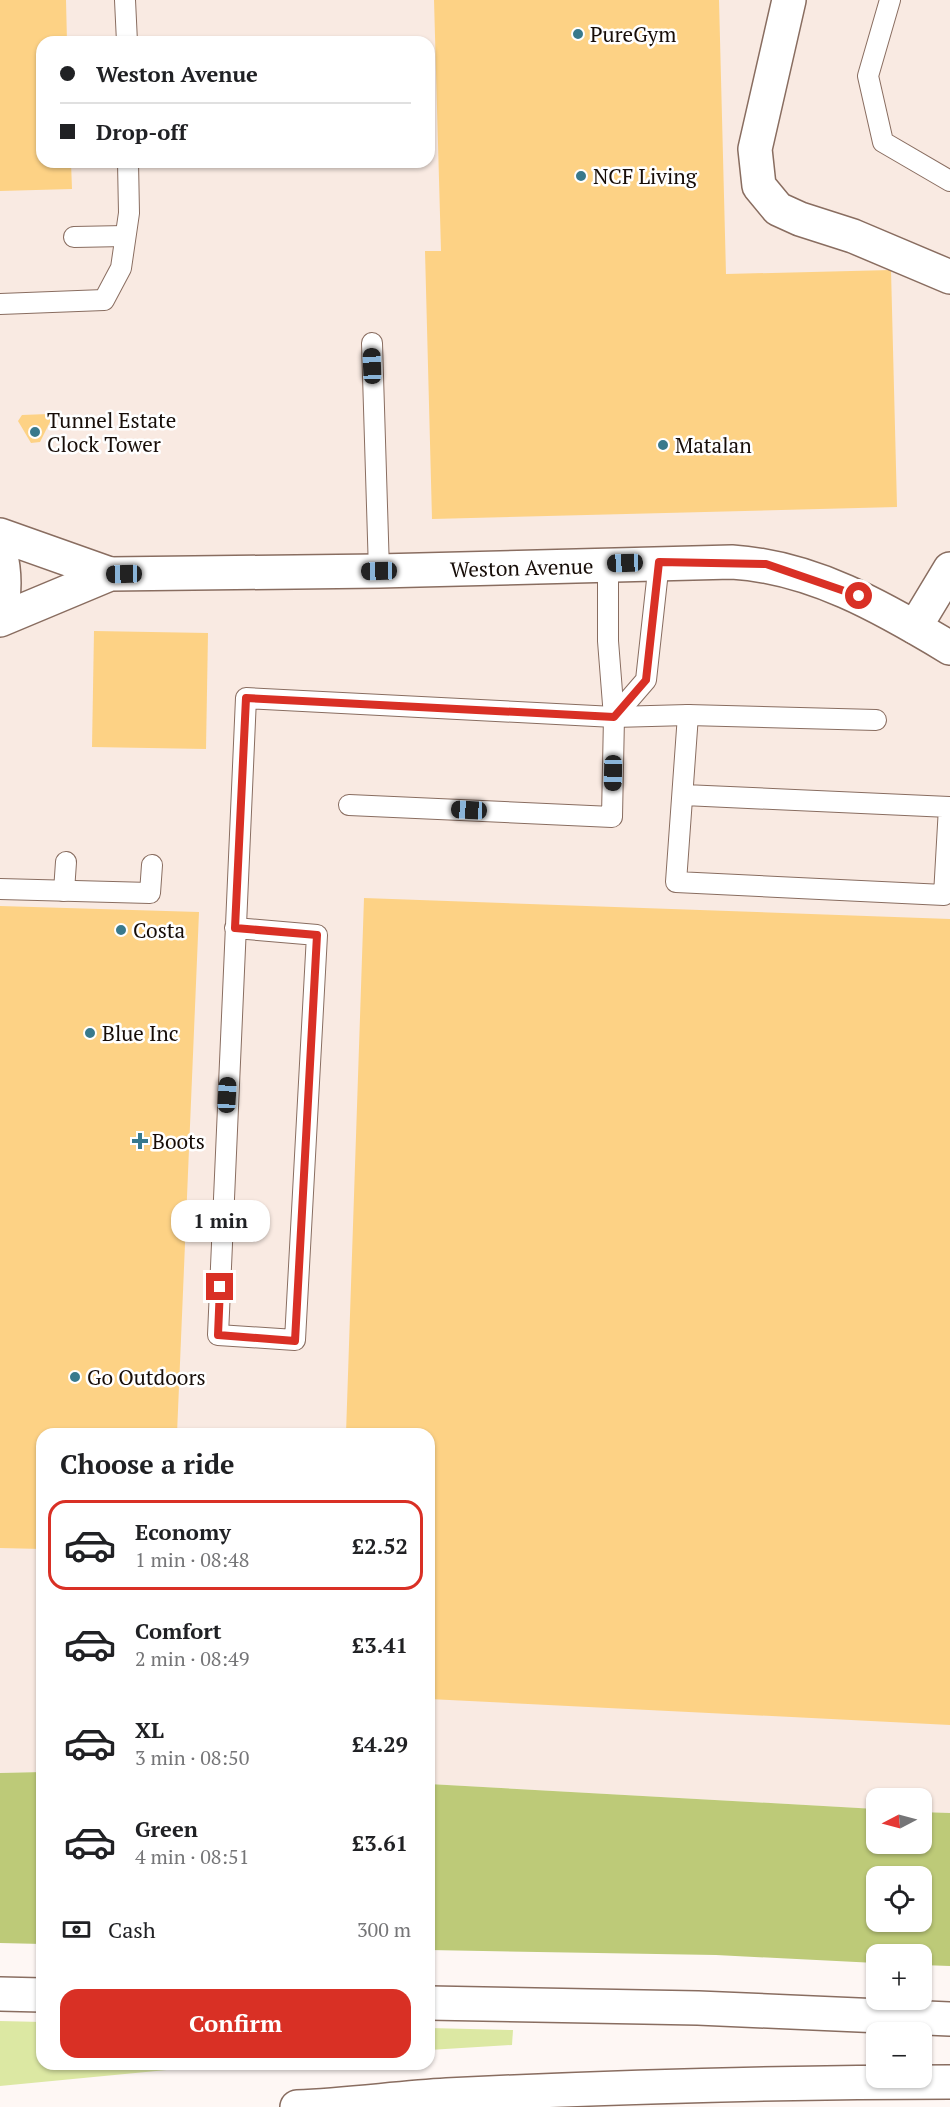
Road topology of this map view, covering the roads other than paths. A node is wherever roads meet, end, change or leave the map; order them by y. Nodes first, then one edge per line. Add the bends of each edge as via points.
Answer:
1 (125, 0) edge
2 (789, 0) edge
3 (890, 0) edge
4 (127, 36) edge
5 (128, 168) edge
6 (950, 181) edge
7 (125, 236) junction
8 (74, 237) dead end
9 (950, 277) edge
10 (0, 304) edge
11 (372, 343) dead end
12 (0, 535) edge
13 (0, 551) edge
14 (659, 562) junction
15 (608, 564) junction
16 (950, 569) edge
17 (379, 571) junction
18 (110, 574) junction
19 (0, 612) edge
20 (0, 620) edge
21 (915, 627) junction
22 (950, 648) edge
23 (688, 715) junction
24 (614, 717) junction
25 (876, 720) dead end
26 (684, 795) junction
27 (349, 805) dead end
28 (66, 862) dead end
29 (152, 865) dead end
30 (0, 890) edge
31 (64, 891) junction
32 (235, 928) junction
33 (0, 1994) edge
34 (36, 1995) edge
35 (435, 2003) edge
36 (950, 2019) edge
37 (950, 2082) edge
38 (297, 2107) edge

1 - 4 lane
2 - 9 main road via 755,149 759,186 778,209
3 - 6 lane via 868,76 883,142
5 - 7 lane
7 - 8 lane
7 - 10 lane via 121,268 104,300
11 - 17 lane
12 - 18 main road, Weston Avenue
13 - 19 main road via 5,574
14 - 15 main road, Weston Avenue
14 - 21 main road, Weston Avenue via 766,564 859,596
14 - 24 lane via 646,680
15 - 17 main road, Weston Avenue
15 - 24 lane via 608,641
16 - 21 main road
17 - 18 main road, Weston Avenue
18 - 20 main road, Weston Avenue
21 - 22 main road, Weston Avenue
23 - 24 lane
23 - 25 lane
23 - 26 lane
24 - 27 lane via 612,817
24 - 32 lane via 246,698
26 - 26 lane via 949,807 944,895 676,882
28 - 31 lane
29 - 31 lane via 150,893
30 - 31 lane
32 - 32 lane via 317,935 295,1341 218,1335
33 - 34 main road
35 - 36 main road via 698,2008
37 - 38 main road via 804,2082 455,2095

